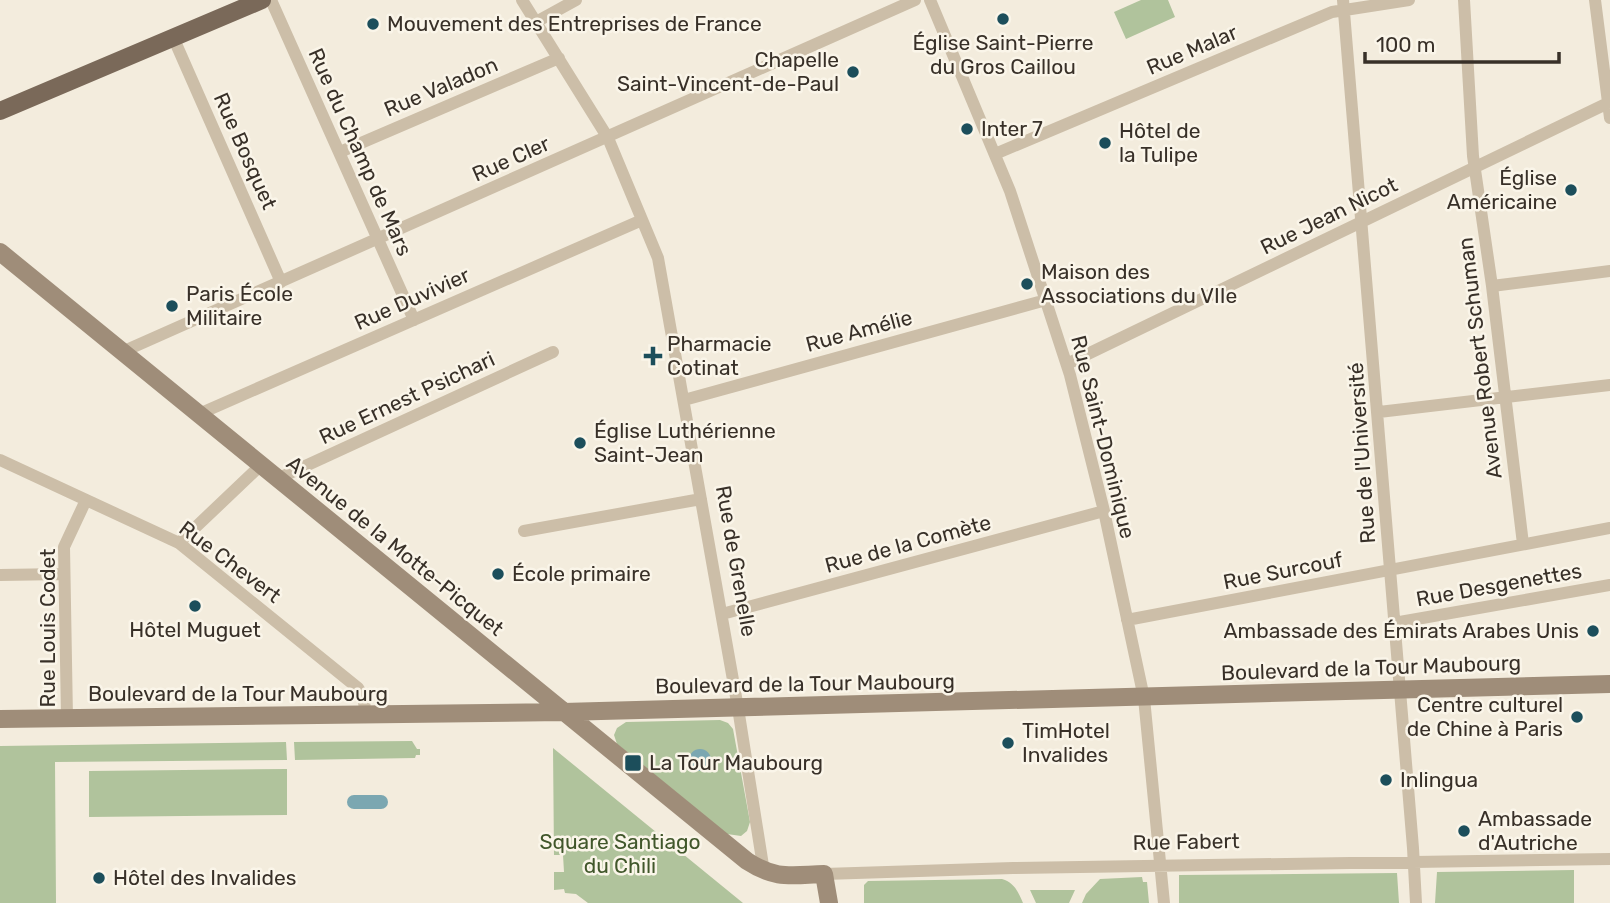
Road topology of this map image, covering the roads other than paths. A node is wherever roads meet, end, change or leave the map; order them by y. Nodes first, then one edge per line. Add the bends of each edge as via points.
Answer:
1 (262, 0) edge
2 (271, 0) edge
3 (523, 0) edge
4 (576, 0) edge
5 (915, 0) edge
6 (930, 0) edge
7 (1409, 0) edge
8 (1464, 0) edge
9 (1595, 0) edge
10 (1343, 4) edge
11 (536, 22) junction
12 (173, 37) junction
13 (559, 58) junction
14 (1608, 103) junction
15 (0, 111) edge
16 (1610, 118) edge
17 (608, 138) junction
18 (340, 152) junction
19 (995, 154) junction
20 (1475, 168) junction
21 (642, 220) junction
22 (1362, 222) junction
23 (377, 238) junction
24 (0, 252) edge
25 (1610, 271) edge
26 (281, 282) junction
27 (1492, 286) junction
28 (1046, 300) junction
29 (414, 320) junction
30 (122, 352) junction
31 (553, 352) dead end
32 (1067, 364) junction
33 (1610, 385) edge
34 (1504, 398) junction
35 (684, 400) junction
36 (1379, 412) junction
37 (199, 414) junction
38 (0, 460) edge
39 (261, 465) junction
40 (277, 479) junction
41 (701, 499) junction
42 (86, 500) junction
43 (1104, 511) junction
44 (1610, 528) edge
45 (524, 531) dead end
46 (179, 543) junction
47 (1523, 544) junction
48 (1390, 571) junction
49 (64, 574) junction
50 (0, 575) edge
51 (1610, 585) edge
52 (722, 614) junction
53 (1127, 620) junction
54 (1394, 623) junction
55 (1610, 684) edge
56 (1399, 690) junction
57 (1144, 698) junction
58 (738, 708) junction
59 (564, 712) junction
60 (366, 715) junction
61 (67, 718) junction
62 (0, 719) edge
63 (1610, 859) edge
64 (1414, 862) junction
65 (1160, 865) junction
66 (764, 872) junction
67 (824, 874) junction
68 (829, 903) edge
69 (1164, 903) edge
70 (1416, 903) edge

1 - 12 main road
2 - 18 street, Rue du Champ de Mars
3 - 11 street, Rue de Grenelle
4 - 11 street
5 - 17 street, Rue Cler
6 - 19 street, Rue Saint-Dominique
7 - 10 street, Rue Malar
8 - 20 street, Avenue Robert Schuman
9 - 14 street
10 - 19 street, Rue Malar
10 - 22 street, Rue de l'Université
11 - 13 street, Rue de Grenelle
12 - 15 main road
12 - 26 street, Rue Bosquet
13 - 17 street, Rue de Grenelle
13 - 18 street, Rue Valadon
14 - 16 street
14 - 20 street, Rue Jean Nicot
17 - 21 street, Rue de Grenelle
17 - 23 street, Rue Cler
18 - 23 street, Rue du Champ de Mars
19 - 28 street, Rue Saint-Dominique
20 - 22 street, Rue Jean Nicot
20 - 27 street, Avenue Robert Schuman
21 - 29 street, Rue Duvivier
21 - 35 street, Rue de Grenelle via 658,258
22 - 32 street, Rue Jean Nicot
22 - 36 street, Rue de l'Université
23 - 26 street, Rue Cler
23 - 29 street, Rue du Champ de Mars
24 - 30 street, Avenue de la Motte-Picquet
25 - 27 street
26 - 30 street, Rue Cler
27 - 34 street, Avenue Robert Schuman
28 - 32 street, Rue Saint-Dominique
28 - 35 street, Rue Amélie
29 - 37 street, Rue Duvivier
30 - 37 street, Avenue de la Motte-Picquet
31 - 40 street, Rue Ernest Psichari
32 - 43 street, Rue Saint-Dominique
33 - 34 street
34 - 36 street
34 - 47 street, Avenue Robert Schuman
35 - 41 street, Rue de Grenelle
36 - 48 street, Rue de l'Université
37 - 39 street, Avenue de la Motte-Picquet
38 - 42 street, Rue Chevert
39 - 40 street, Avenue de la Motte-Picquet
39 - 46 street
40 - 59 street, Avenue de la Motte-Picquet
41 - 45 street
41 - 52 street, Rue de Grenelle
42 - 46 street, Rue Chevert
42 - 49 street, Rue Louis Codet via 64,547
43 - 52 street, Rue de la Comète
43 - 53 street, Rue Saint-Dominique
44 - 47 street, Rue Surcouf
46 - 60 street, Rue Chevert via 358,688
47 - 48 street, Rue Surcouf
48 - 53 street, Rue Surcouf
48 - 54 street, Rue de l'Université
49 - 50 street
49 - 61 street, Rue Louis Codet
51 - 54 street, Rue Desgenettes
52 - 58 street, Rue de Grenelle
53 - 57 street, Rue Saint-Dominique
54 - 56 street, Rue de l'Université
55 - 56 street, Boulevard de la Tour Maubourg
56 - 57 street, Boulevard de la Tour Maubourg
56 - 64 street, Rue de l'Université
57 - 58 street, Boulevard de la Tour Maubourg
57 - 65 street, Rue Saint-Dominique
58 - 59 street, Boulevard de la Tour Maubourg
58 - 66 street, Rue de Grenelle
59 - 60 street, Boulevard de la Tour Maubourg
59 - 66 street, Avenue de la Motte-Picquet
60 - 61 street, Boulevard de la Tour Maubourg
61 - 62 street, Boulevard de la Tour Maubourg
63 - 64 street, Rue Fabert
64 - 65 street, Rue Fabert
64 - 70 street, Rue de l'Université
65 - 67 street, Rue Fabert
65 - 69 street, Rue Saint-Dominique
66 - 67 street, Rue Fabert
67 - 68 street

